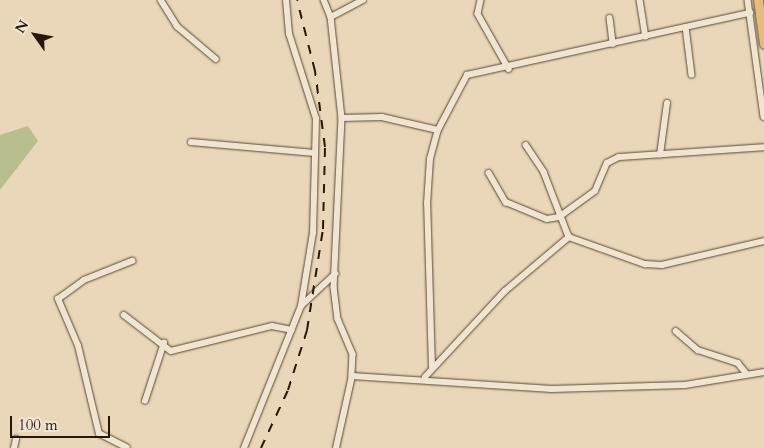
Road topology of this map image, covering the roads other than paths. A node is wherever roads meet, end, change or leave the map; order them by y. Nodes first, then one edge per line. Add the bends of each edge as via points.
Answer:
1 (161, 0) edge
2 (286, 0) edge
3 (324, 0) edge
4 (363, 0) edge
5 (480, 0) edge
6 (640, 0) edge
7 (748, 0) edge
8 (758, 0) edge
9 (750, 13) junction
10 (331, 18) junction
11 (610, 18) dead end
12 (686, 28) junction
13 (646, 37) junction
14 (613, 44) junction
15 (764, 44) edge
16 (216, 60) dead end
17 (509, 69) junction
18 (692, 75) dead end
19 (667, 103) dead end
20 (764, 117) edge
21 (342, 118) junction
22 (438, 130) junction
23 (191, 142) dead end
24 (526, 145) dead end
25 (764, 147) edge
26 (315, 153) junction
27 (660, 155) junction
28 (489, 173) dead end
29 (559, 217) junction
30 (569, 237) junction
31 (764, 241) edge
32 (132, 261) dead end
33 (335, 274) junction
34 (301, 306) junction
35 (124, 315) dead end
36 (292, 330) junction
37 (676, 331) dead end
38 (164, 343) junction
39 (432, 368) junction
40 (764, 372) edge
41 (747, 374) junction
42 (352, 376) junction
43 (425, 378) junction
44 (145, 401) dead end
45 (16, 439) dead end
46 (14, 448) edge
47 (127, 448) edge
48 (244, 448) edge
49 (336, 448) edge

1 - 16 street via 177,26
2 - 26 street via 289,34 316,119
3 - 10 street
4 - 10 street
5 - 17 street via 478,14
6 - 13 street
7 - 9 street
8 - 15 main road
9 - 12 street
9 - 20 street
10 - 21 street
11 - 14 street
12 - 13 street
12 - 18 street
13 - 14 street
14 - 17 street
17 - 22 street via 467,75
19 - 27 street
21 - 22 street via 382,117
21 - 33 street
22 - 39 street via 430,159 427,204 434,306
23 - 26 street
24 - 29 street via 544,172
25 - 27 street
26 - 34 street via 313,233
27 - 29 street via 610,160 595,191
28 - 29 street via 506,202 548,219
29 - 30 street
30 - 31 street via 645,264 662,265
30 - 39 street via 506,291
32 - 47 street via 84,280 58,300 78,346 100,434
33 - 34 street
33 - 42 street via 338,320 353,354
34 - 36 street
35 - 38 street
36 - 38 street via 272,326 171,351
36 - 48 street
37 - 41 street via 698,350 738,363
38 - 44 street
39 - 43 street
40 - 41 street
41 - 43 street via 685,384 552,389
42 - 43 street
42 - 49 street
45 - 46 street

